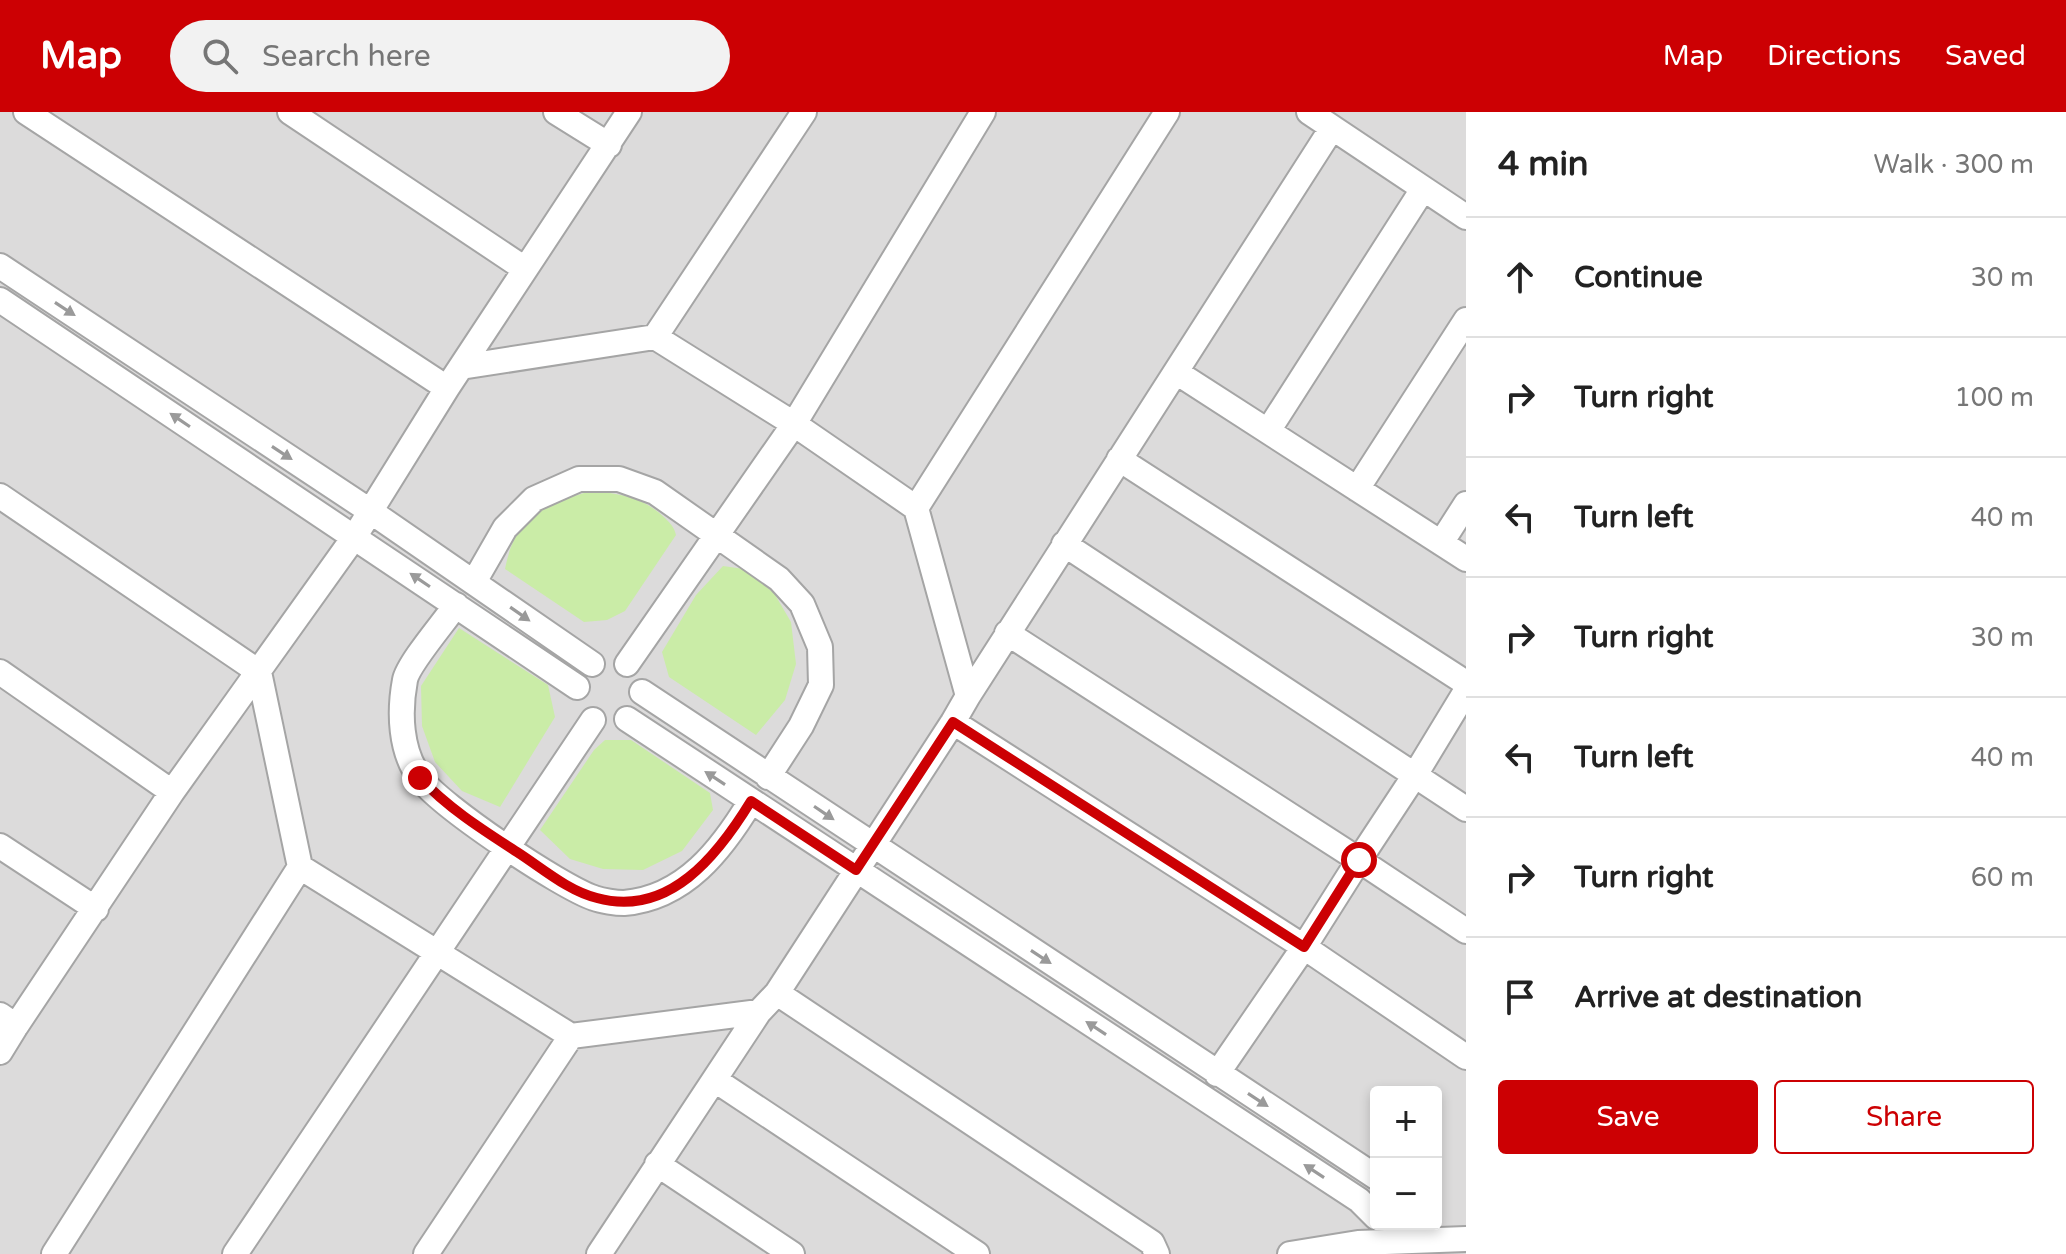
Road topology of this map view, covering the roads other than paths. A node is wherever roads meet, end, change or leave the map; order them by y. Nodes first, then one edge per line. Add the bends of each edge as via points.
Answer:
1 (26, 112) edge
2 (290, 112) edge
3 (556, 112) edge
4 (629, 112) edge
5 (804, 112) edge
6 (983, 112) edge
7 (1167, 112) edge
8 (1309, 112) edge
9 (1332, 128) junction
10 (609, 145) junction
11 (1423, 189) junction
12 (1466, 217) edge
13 (0, 266) edge
14 (525, 269) junction
15 (0, 300) edge
16 (1466, 320) edge
17 (655, 337) junction
18 (461, 367) junction
19 (1176, 372) junction
20 (447, 388) junction
21 (794, 424) junction
22 (1268, 431) junction
23 (1119, 459) junction
24 (1357, 489) junction
25 (0, 496) edge
26 (1466, 504) edge
27 (916, 508) junction
28 (370, 511) junction
29 (355, 536) junction
30 (716, 537) junction
31 (1441, 543) junction
32 (1064, 544) junction
33 (1466, 559) edge
34 (474, 582) junction
35 (456, 605) junction
36 (1007, 633) junction
37 (592, 664) junction
38 (627, 664) junction
39 (0, 672) edge
40 (259, 672) junction
41 (1466, 683) edge
42 (577, 687) junction
43 (1466, 691) edge
44 (642, 692) junction
45 (968, 696) junction
46 (627, 719) junction
47 (593, 720) junction
48 (953, 722) junction
49 (1415, 775) junction
50 (768, 777) junction
51 (172, 792) junction
52 (751, 801) junction
53 (1466, 809) edge
54 (872, 845) junction
55 (0, 846) edge
56 (508, 846) junction
57 (1359, 860) junction
58 (300, 867) junction
59 (856, 870) junction
60 (96, 909) junction
61 (1466, 931) edge
62 (1304, 947) junction
63 (437, 954) junction
64 (777, 993) junction
65 (759, 1012) junction
66 (8, 1020) edge
67 (571, 1036) junction
68 (0, 1052) edge
69 (1466, 1057) edge
70 (1217, 1074) junction
71 (715, 1080) junction
72 (657, 1164) junction
73 (1370, 1173) edge
74 (1370, 1211) edge
75 (1429, 1232) edge
76 (1382, 1233) edge
77 (1466, 1239) edge
78 (603, 1253) edge
79 (54, 1254) edge
80 (235, 1254) edge
81 (426, 1254) edge
82 (792, 1254) edge
83 (977, 1254) edge
84 (1157, 1254) edge
85 (1290, 1254) edge

1 - 20 street
2 - 14 street
3 - 10 street
4 - 10 street
5 - 17 street
6 - 21 street
7 - 27 street
8 - 9 street
9 - 11 street
9 - 19 street
10 - 14 street
11 - 12 street
11 - 22 street
13 -> 28 street
14 - 18 street
29 -> 15 street
16 - 24 street
17 - 18 street
17 - 21 street
18 - 20 street
19 - 22 street
19 - 23 street
20 - 28 street
21 - 27 street
21 - 30 street
22 - 24 street
23 - 32 street
23 - 41 street
24 - 31 street
25 - 40 street
26 - 31 street
27 - 45 street
28 - 29 street
28 - 34 street
35 -> 29 street
29 - 40 street
30 - 34 street via 655,492 619,479 579,479 534,499 514,518
30 - 38 street
30 - 50 street via 779,579 802,604 820,647 821,685
31 - 33 street
32 - 36 street
32 - 49 street
34 -> 37 street
35 - 42 street
35 - 56 street via 406,675 405,749 420,778 438,797
36 - 45 street
36 - 57 street
37 - 38 street
37 - 42 street
38 - 44 street via 636,672
39 - 51 street
40 - 51 street
40 - 58 street
42 - 47 street via 583,712
43 - 49 street
44 - 46 street
44 - 50 street
45 - 48 street
46 - 47 street via 616,724
52 -> 46 street
47 - 56 street
48 - 54 street
48 - 62 street
49 - 53 street
49 - 57 street
50 -> 54 street
51 - 60 street
52 - 56 street via 728,838 689,879 657,895 622,903 594,898 563,883
52 - 59 street
54 - 59 street
54 -> 70 street
55 - 60 street
56 - 63 street
57 - 61 street
57 - 62 street
58 - 63 street
58 - 79 street
59 - 64 street
74 -> 59 street
60 - 66 street
62 - 69 street
62 - 70 street
63 - 67 street
63 - 80 street
64 - 65 street
64 - 84 street via 1152,1243
65 - 67 street
65 - 71 street
66 - 68 street
67 - 81 street
70 -> 73 street
71 - 72 street
71 - 83 street
72 - 78 street
72 - 82 street
75 - 76 street
75 - 77 street
76 - 85 street via 1358,1243

